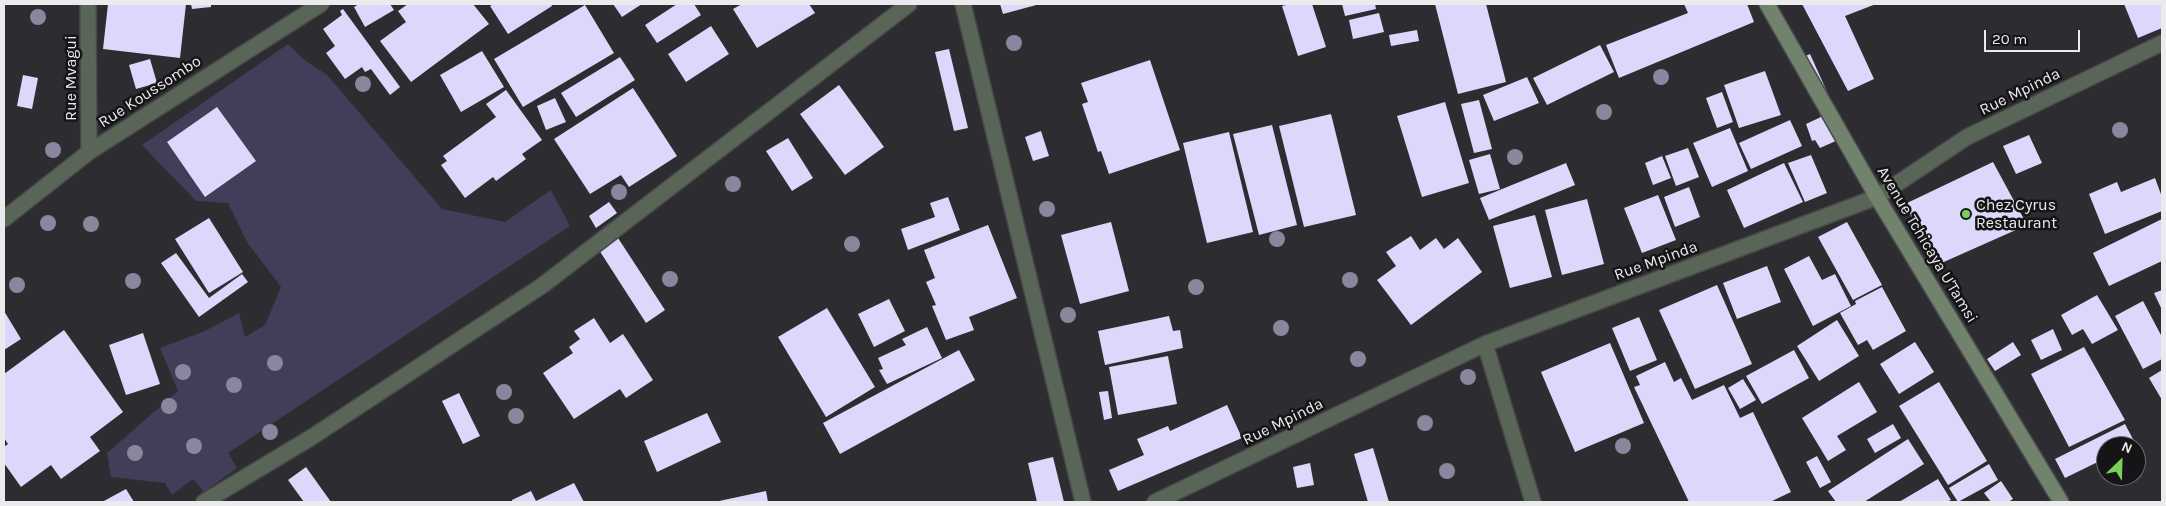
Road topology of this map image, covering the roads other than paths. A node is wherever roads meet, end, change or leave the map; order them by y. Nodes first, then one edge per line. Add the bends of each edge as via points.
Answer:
1 (88, 4) edge
2 (320, 4) edge
3 (909, 4) edge
4 (963, 4) edge
5 (1767, 4) edge
6 (2162, 43) edge
7 (89, 152) junction
8 (1877, 197) junction
9 (4, 219) edge
10 (1485, 344) junction
11 (204, 502) edge
12 (1083, 502) edge
13 (1155, 502) edge
14 (1533, 502) edge
15 (2061, 502) edge

1 - 7 street, Rue Mvagui
2 - 7 street, Rue Koussombo
3 - 11 street via 543,285 312,437
4 - 12 street
5 - 8 street, Avenue Tchicaya U'Tamsi
6 - 8 street, Rue Mpinda via 1967,137
7 - 9 street, Rue Koussombo
8 - 10 street, Rue Mpinda
8 - 15 street, Avenue Tchicaya U'Tamsi
10 - 13 street, Rue Mpinda
10 - 14 street

